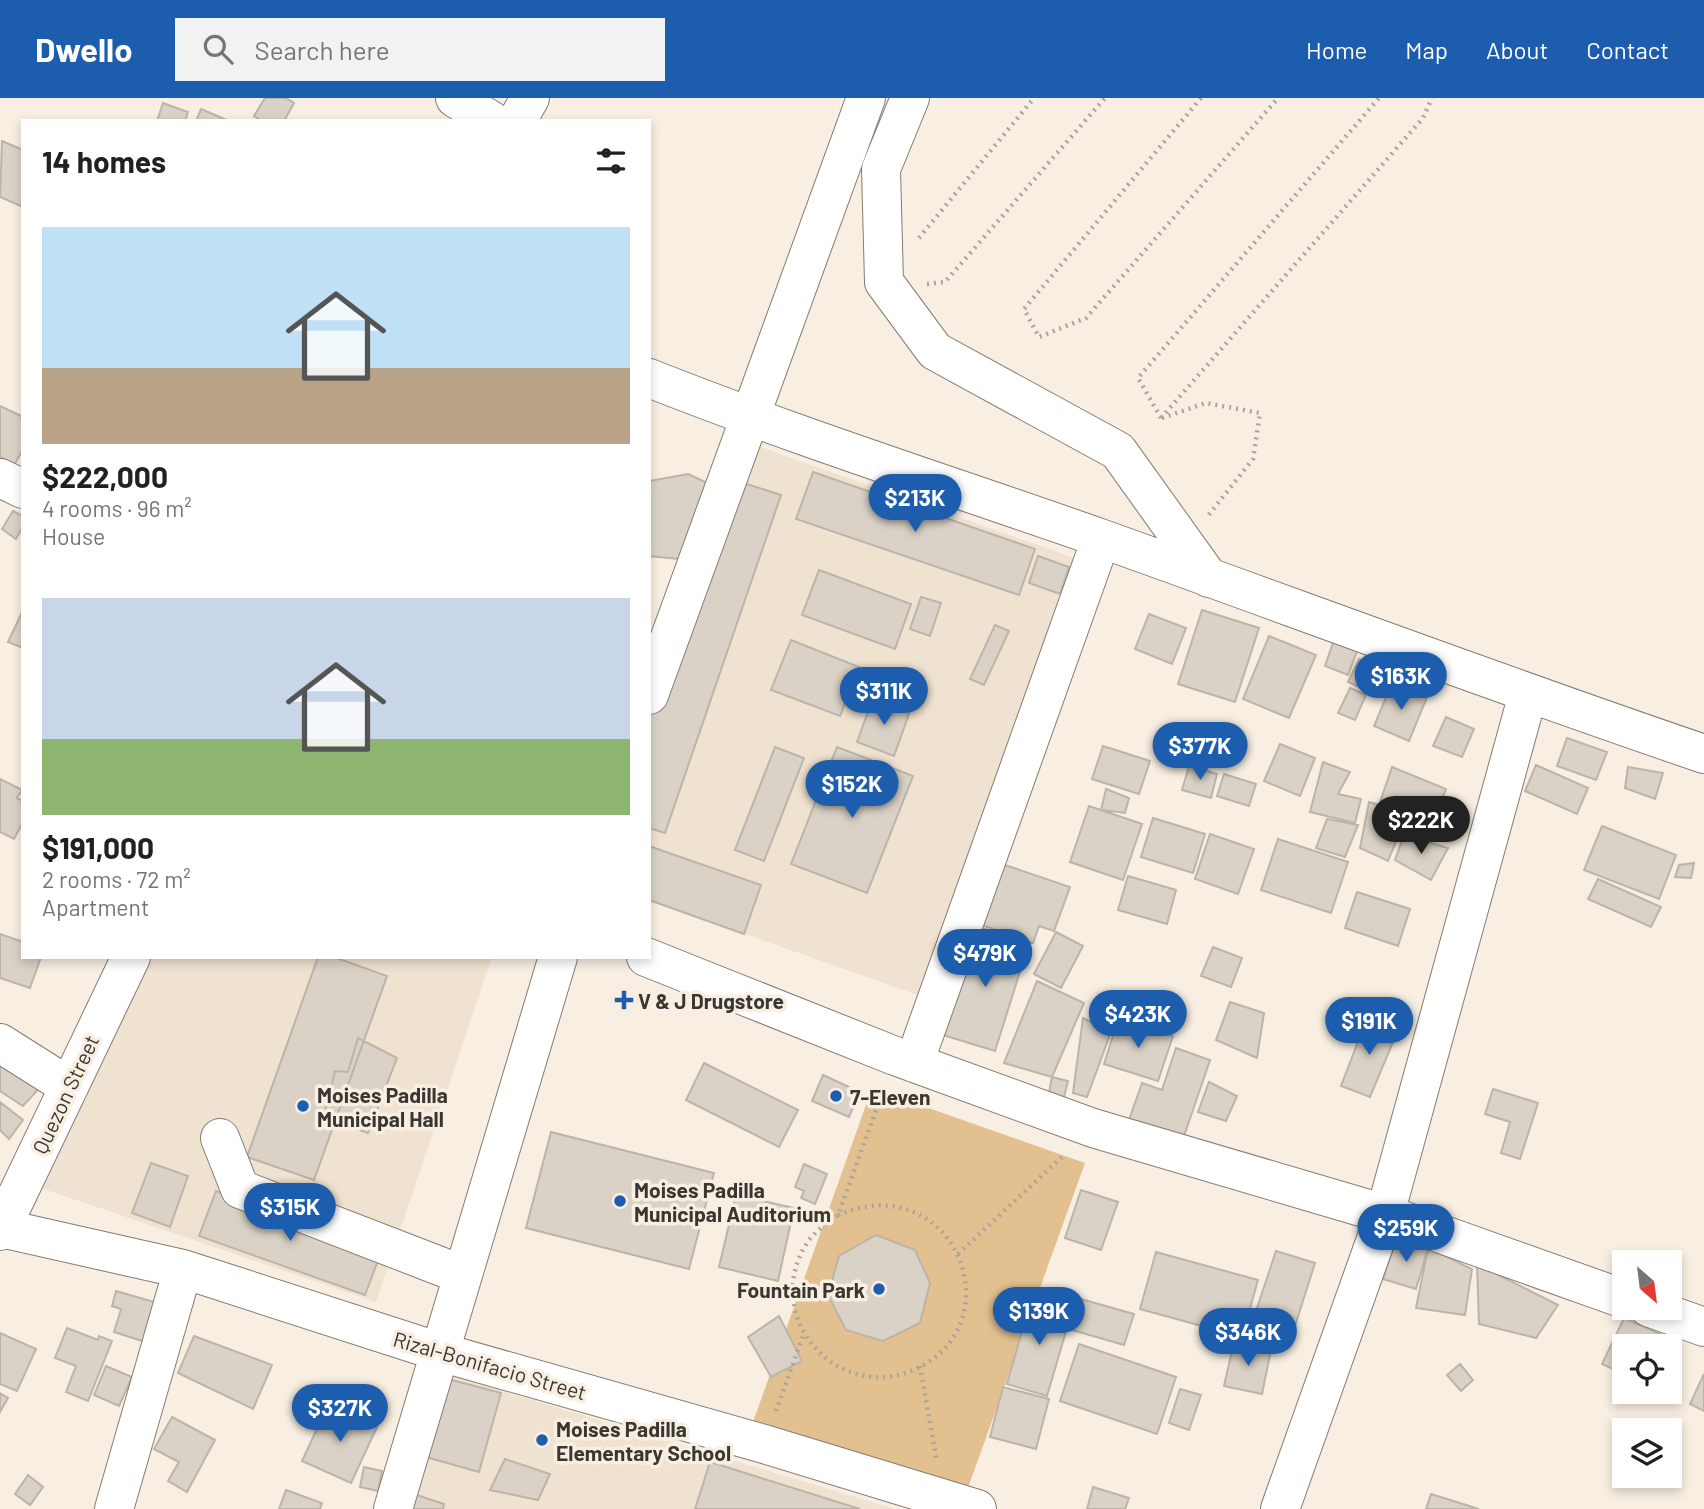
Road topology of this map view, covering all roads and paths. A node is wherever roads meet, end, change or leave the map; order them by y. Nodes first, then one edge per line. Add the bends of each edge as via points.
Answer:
1 (456, 98) edge
2 (530, 98) edge
3 (866, 98) edge
4 (910, 98) edge
5 (1034, 98) edge
6 (1105, 98) edge
7 (1201, 98) edge
8 (1278, 98) edge
9 (1379, 98) edge
10 (1432, 98) edge
11 (489, 119) edge
12 (518, 119) edge
13 (912, 247) dead end
14 (915, 285) dead end
15 (651, 379) edge
16 (748, 417) junction
17 (1161, 418) junction
18 (0, 478) edge
19 (21, 488) edge
20 (1101, 539) junction
21 (1185, 545) junction
22 (1209, 578) junction
23 (651, 689) edge
24 (1528, 694) junction
25 (1704, 754) edge
26 (130, 959) edge
27 (557, 959) edge
28 (651, 959) edge
29 (0, 1043) edge
30 (905, 1060) junction
31 (68, 1086) junction
32 (1093, 1128) junction
33 (220, 1138) dead end
34 (1385, 1214) junction
35 (838, 1215) junction
36 (1, 1230) edge
37 (958, 1254) junction
38 (183, 1269) junction
39 (463, 1275) junction
40 (1612, 1295) edge
41 (1682, 1319) edge
42 (1704, 1327) edge
43 (804, 1332) junction
44 (440, 1352) junction
45 (920, 1366) junction
46 (764, 1444) junction
47 (961, 1504) edge
48 (114, 1509) edge
49 (393, 1509) edge
50 (1280, 1509) edge

1 - 11 street
2 - 12 street
3 - 16 street
4 - 21 street via 881,169 884,282 935,351 1118,452
5 - 13 path
6 - 14 path via 945,282
7 - 8 path via 1024,309 1039,337 1086,318
9 - 17 path via 1138,378
10 - 17 path via 1423,118
15 - 16 street
16 - 20 street
16 - 23 street
17 - 21 path via 1206,403 1260,413 1253,460
18 - 19 street
20 - 22 street
20 - 30 street
21 - 22 street
22 - 24 street
24 - 25 street
24 - 34 street
26 - 31 street, Quezon Street
27 - 39 street
28 - 30 street
29 - 31 street
30 - 32 street
30 - 35 path
31 - 36 street, Quezon Street
32 - 34 street
32 - 37 path
33 - 39 street via 240,1189
34 - 40 street
34 - 50 street
35 - 37 path via 873,1205 910,1209 940,1229
35 - 43 path via 807,1243 798,1261 793,1302
36 - 38 street, Rizal-Bonifacio Street
37 - 45 path via 965,1278 963,1315 944,1347
38 - 44 street, Rizal-Bonifacio Street
38 - 48 street
39 - 44 street
41 - 42 street
43 - 45 path via 822,1356 859,1375 896,1375
43 - 46 path
44 - 46 street, Rizal-Bonifacio Street
44 - 49 street
45 - 47 path
46 - 47 street, Rizal-Bonifacio Street

